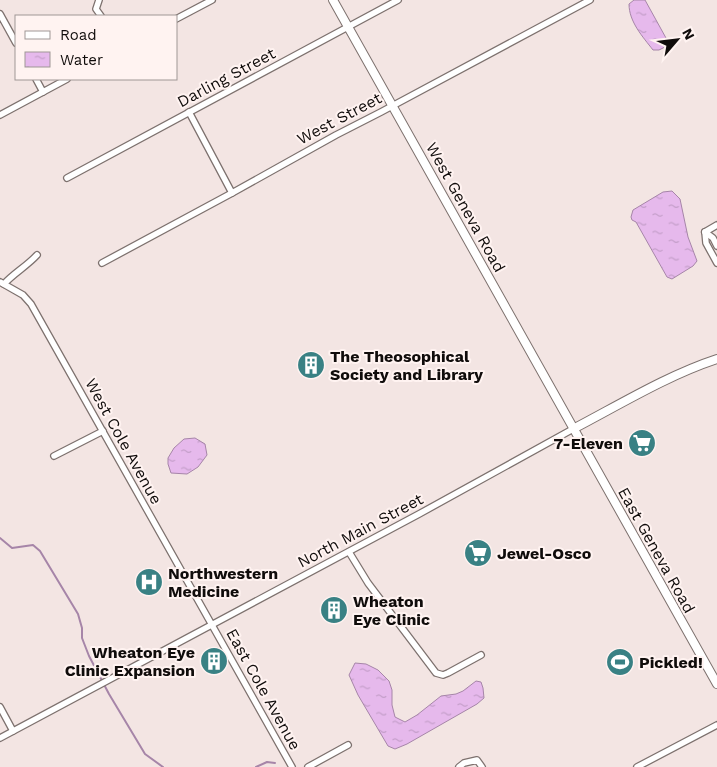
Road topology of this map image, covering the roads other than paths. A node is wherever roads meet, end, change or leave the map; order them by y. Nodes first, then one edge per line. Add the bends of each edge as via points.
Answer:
1 (99, 0) edge
2 (212, 0) edge
3 (334, 0) edge
4 (398, 0) edge
5 (590, 0) edge
6 (0, 14) edge
7 (100, 15) edge
8 (178, 19) edge
9 (348, 27) junction
10 (15, 42) edge
11 (37, 80) edge
12 (64, 80) edge
13 (43, 92) junction
14 (393, 106) junction
15 (189, 112) junction
16 (0, 115) edge
17 (67, 178) dead end
18 (232, 193) junction
19 (717, 225) edge
20 (705, 232) junction
21 (717, 246) edge
22 (37, 255) dead end
23 (102, 263) dead end
24 (717, 263) edge
25 (2, 283) edge
26 (717, 359) edge
27 (574, 429) junction
28 (103, 431) junction
29 (54, 456) dead end
30 (349, 552) junction
31 (212, 624) junction
32 (481, 654) dead end
33 (717, 684) edge
34 (0, 707) edge
35 (717, 725) edge
36 (13, 731) junction
37 (0, 738) edge
38 (348, 745) dead end
39 (292, 767) edge
40 (308, 767) edge
41 (459, 767) edge
42 (482, 767) edge
43 (637, 767) edge

1 - 7 street via 96,8
2 - 8 street
3 - 9 main road, West Geneva Road
4 - 9 street, Darling Street
5 - 14 street, West Street
6 - 10 street
9 - 14 main road, West Geneva Road
9 - 15 street, Darling Street
11 - 13 street
12 - 13 street
13 - 16 street
14 - 18 street, West Street
14 - 27 main road, West Geneva Road
15 - 17 street, Darling Street
15 - 18 street
18 - 23 street, West Street
19 - 20 street
20 - 21 street
20 - 24 street via 706,243
22 - 25 street
25 - 28 street, West Cole Avenue via 23,295 31,304
26 - 27 main road via 659,384
27 - 30 street, North Main Street
27 - 33 main road, East Geneva Road
28 - 29 street
28 - 31 street, West Cole Avenue
30 - 31 street, North Main Street
30 - 32 street via 368,583 436,673 448,674
31 - 36 street, North Main Street
31 - 39 street, East Cole Avenue
34 - 36 street
35 - 43 street
36 - 37 street, North Main Street
38 - 40 street
41 - 42 street via 476,760

